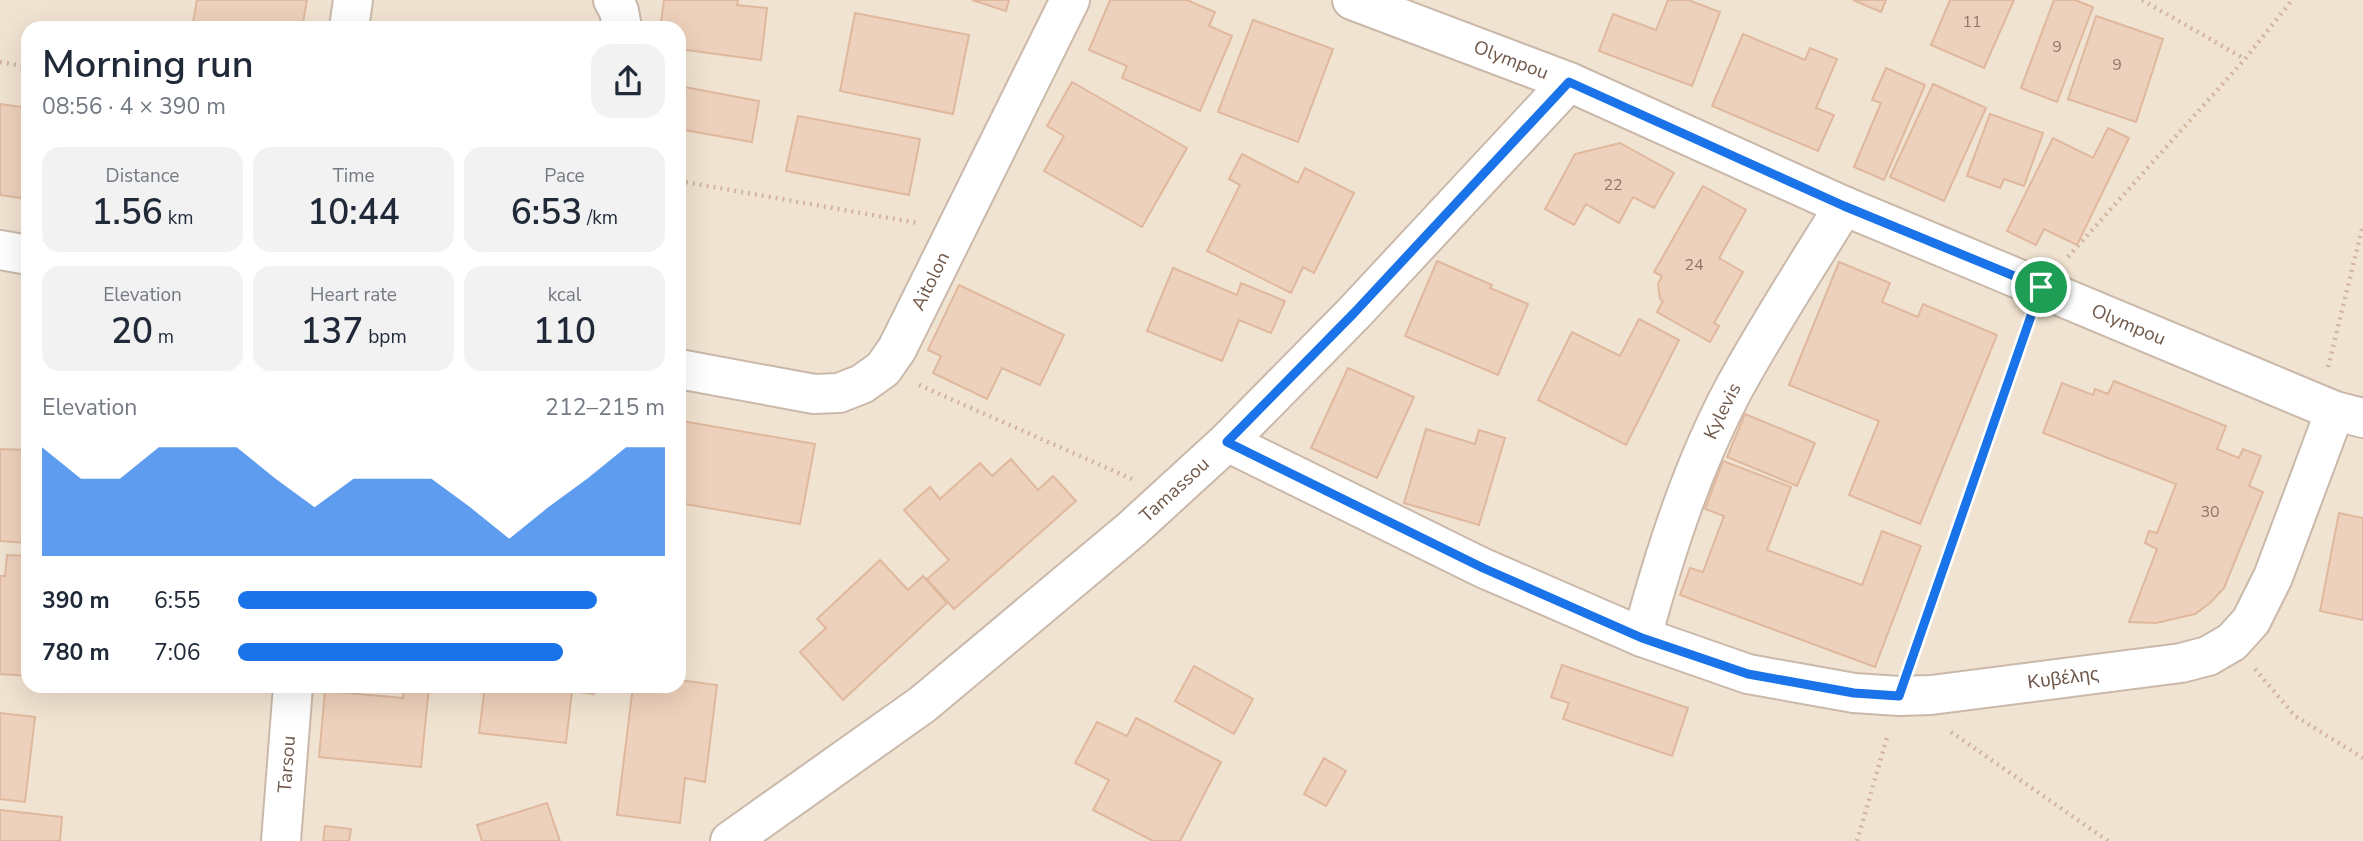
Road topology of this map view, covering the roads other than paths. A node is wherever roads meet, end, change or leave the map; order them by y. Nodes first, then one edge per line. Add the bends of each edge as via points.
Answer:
1 (354, 0) edge
2 (613, 0) edge
3 (1070, 0) edge
4 (1352, 0) edge
5 (350, 21) edge
6 (621, 21) edge
7 (1569, 82) junction
8 (1844, 206) junction
9 (0, 250) edge
10 (21, 254) edge
11 (686, 370) edge
12 (2349, 414) edge
13 (1227, 442) junction
14 (1642, 638) junction
15 (292, 693) edge
16 (281, 841) edge
17 (730, 841) edge

1 - 5 street
2 - 6 street
3 - 11 street, Aitolon via 883,369 839,393 814,394
4 - 7 street, Olympou
7 - 8 street, Olympou
7 - 13 street, Tamassou
8 - 12 street, Olympou
8 - 14 street, Kylevis via 1713,431 1662,563
9 - 10 street
12 - 14 street, Κυβέλης via 2251,621 2232,642 2208,656 1899,696 1854,693 1748,674
13 - 14 street, Κυβέλης via 1483,568
13 - 17 street, Tamassou via 923,704
15 - 16 street, Tarsou

